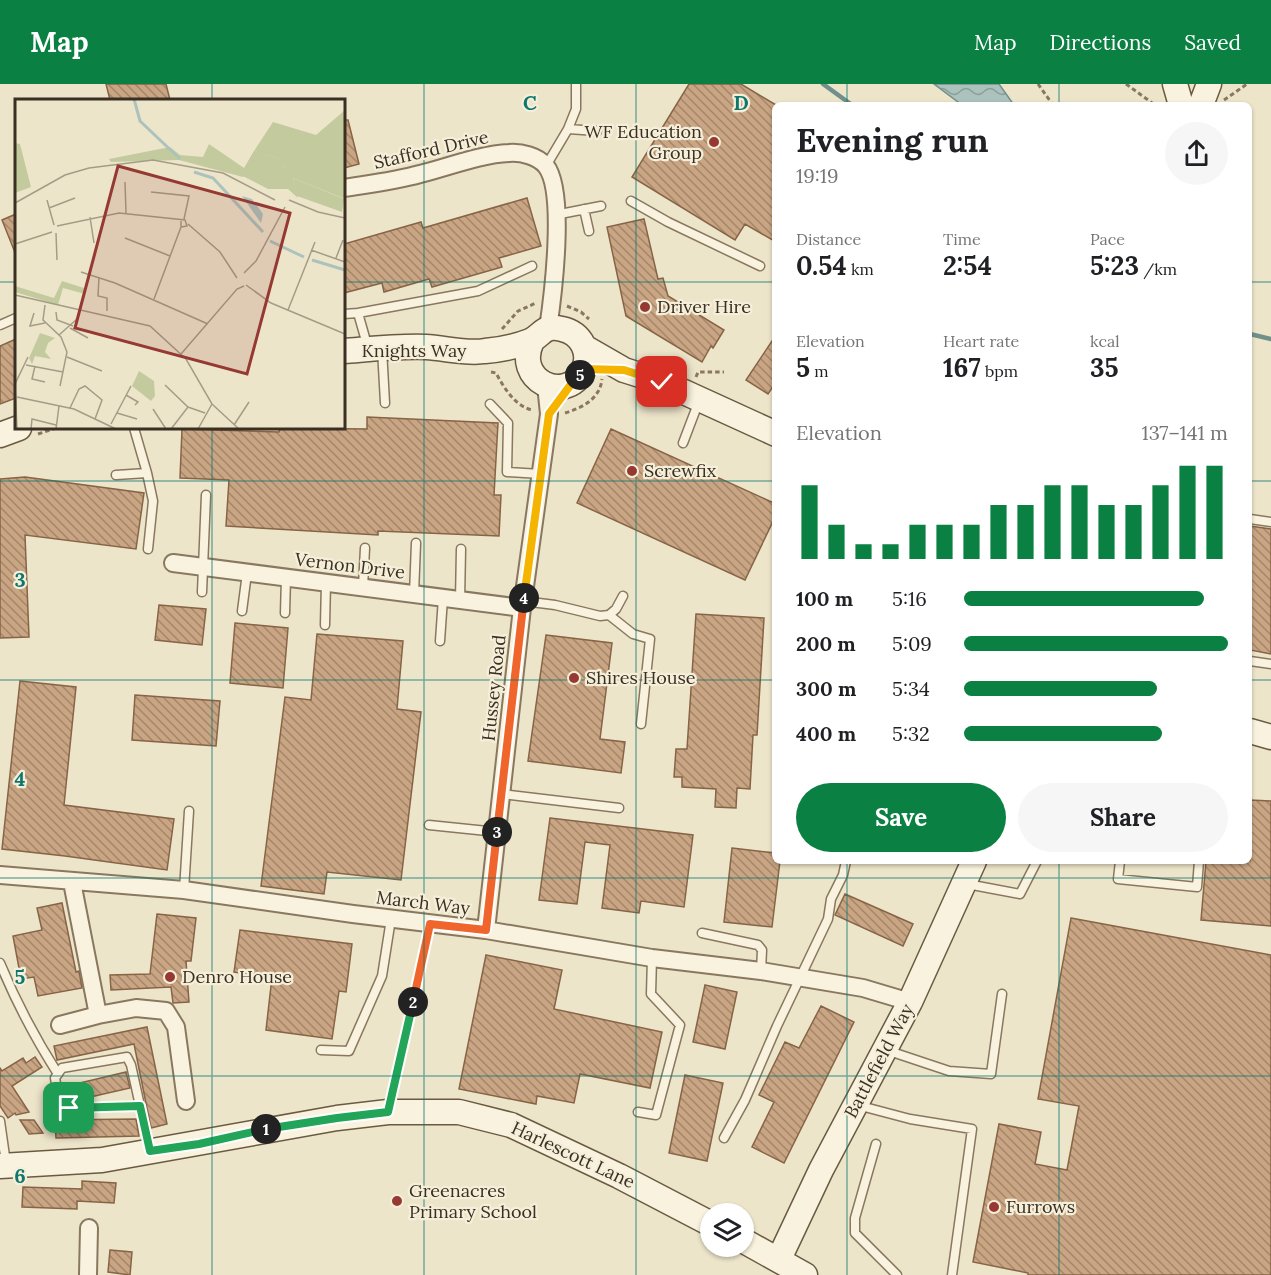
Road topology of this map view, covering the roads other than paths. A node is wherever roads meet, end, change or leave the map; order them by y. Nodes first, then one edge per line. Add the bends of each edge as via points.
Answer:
1 (576, 84) edge
2 (1175, 84) edge
3 (1180, 102) edge
4 (568, 129) junction
5 (597, 131) dead end
6 (546, 166) junction
7 (345, 188) edge
8 (631, 201) dead end
9 (601, 206) dead end
10 (584, 209) junction
11 (555, 215) junction
12 (589, 231) dead end
13 (532, 266) dead end
14 (760, 266) dead end
15 (358, 313) junction
16 (345, 314) edge
17 (15, 318) edge
18 (0, 325) edge
19 (375, 349) junction
20 (345, 351) edge
21 (570, 354) junction
22 (484, 361) junction
23 (538, 378) junction
24 (700, 398) junction
25 (385, 403) dead end
26 (490, 404) dead end
27 (555, 414) junction
28 (16, 429) edge
29 (134, 429) edge
30 (772, 432) edge
31 (0, 435) edge
32 (682, 443) dead end
33 (147, 473) junction
34 (541, 474) junction
35 (116, 476) dead end
36 (206, 495) dead end
37 (1252, 519) edge
38 (1271, 522) edge
39 (416, 543) dead end
40 (365, 548) dead end
41 (148, 549) dead end
42 (461, 549) dead end
43 (173, 563) dead end
44 (202, 567) junction
45 (247, 573) junction
46 (286, 578) junction
47 (326, 583) junction
48 (363, 587) junction
49 (202, 592) dead end
50 (414, 594) junction
51 (622, 596) dead end
52 (443, 598) junction
53 (460, 600) junction
54 (523, 604) junction
55 (242, 611) dead end
56 (285, 613) dead end
57 (609, 615) junction
58 (325, 625) dead end
59 (440, 641) dead end
60 (1252, 661) edge
61 (1271, 664) edge
62 (641, 724) dead end
63 (1252, 732) edge
64 (1271, 738) edge
65 (501, 794) junction
66 (619, 808) dead end
67 (189, 811) dead end
68 (429, 825) dead end
69 (497, 832) junction
70 (845, 864) edge
71 (973, 864) edge
72 (1035, 864) edge
73 (1120, 864) edge
74 (1199, 864) edge
75 (0, 875) edge
76 (72, 882) junction
77 (964, 883) junction
78 (184, 890) junction
79 (391, 919) junction
80 (486, 930) junction
81 (702, 933) dead end
82 (652, 958) junction
83 (0, 963) edge
84 (761, 971) junction
85 (799, 979) junction
86 (1002, 994) dead end
87 (910, 1002) junction
88 (98, 1015) junction
89 (60, 1025) dead end
90 (321, 1050) dead end
91 (886, 1050) junction
92 (58, 1074) junction
93 (186, 1101) dead end
94 (856, 1104) junction
95 (140, 1106) junction
96 (638, 1112) dead end
97 (0, 1121) edge
98 (724, 1138) dead end
99 (876, 1144) dead end
100 (150, 1151) junction
101 (3, 1166) edge
102 (700, 1218) edge
103 (89, 1228) dead end
104 (754, 1245) edge
105 (779, 1259) junction
106 (88, 1275) edge
107 (805, 1275) edge
108 (897, 1275) edge
109 (952, 1275) edge

1 - 4 lane via 576,109
2 - 3 street
4 - 5 lane
4 - 6 lane
6 - 7 street, Stafford Drive via 529,155 504,153
6 - 11 street via 553,181
8 - 14 lane
9 - 10 lane
10 - 11 lane
10 - 12 lane
11 - 21 street via 555,287
13 - 15 lane via 478,291
15 - 16 lane
15 - 19 lane
17 - 18 lane
19 - 20 street, Knights Way
19 - 22 street, Knights Way via 426,347
19 - 25 lane
21 - 22 street, Knights Way
21 - 23 street, Knights Way via 562,387
21 - 23 street via 528,348 527,359
21 - 24 street
21 - 27 street, Hussey Road
22 - 23 street, Knights Way
23 - 27 street, Hussey Road
24 - 30 street
24 - 32 lane
26 - 34 lane via 508,423 507,472
27 - 34 street, Hussey Road
28 - 31 street
29 - 33 lane
33 - 35 lane
33 - 41 lane via 153,501
34 - 54 street, Hussey Road
36 - 44 lane
37 - 38 lane
39 - 50 lane
40 - 48 lane
42 - 53 lane
43 - 44 street, Vernon Drive
44 - 45 street, Vernon Drive
44 - 49 lane
45 - 46 street, Vernon Drive
45 - 55 lane
46 - 47 street, Vernon Drive
46 - 56 lane
47 - 48 street, Vernon Drive
47 - 58 lane
48 - 50 street, Vernon Drive
50 - 52 street, Vernon Drive
51 - 57 lane
52 - 53 street, Vernon Drive
52 - 59 lane
53 - 54 street, Vernon Drive
54 - 57 lane via 555,605
54 - 65 street, Hussey Road
57 - 62 lane via 633,633 650,639
60 - 61 lane
63 - 64 street
65 - 66 lane
65 - 69 street, Hussey Road
67 - 78 lane
68 - 69 lane
69 - 80 street, Hussey Road
70 - 85 lane via 831,899 828,920
71 - 77 street, Battlefield Way
72 - 77 lane via 1020,894
73 - 74 lane via 1118,879 1197,887
75 - 76 street, March Way
76 - 78 street, March Way
76 - 88 street
77 - 87 street, Battlefield Way
78 - 79 street, March Way
79 - 80 street, March Way
79 - 90 lane via 382,976 349,1051
80 - 82 street, March Way
81 - 84 lane via 758,945 762,950
82 - 84 street, March Way
82 - 96 lane via 651,994 680,1025 657,1115
83 - 92 lane via 16,1002
84 - 85 street, March Way
85 - 87 street, March Way via 863,988
85 - 98 lane via 746,1100
86 - 91 lane via 991,1074 949,1071
87 - 91 street, Battlefield Way
88 - 89 street
88 - 93 street via 136,1008 166,1011 176,1027
91 - 94 street, Battlefield Way
92 - 95 lane via 55,1078 60,1107
92 - 95 lane via 62,1068 127,1057
94 - 105 street, Battlefield Way
94 - 109 lane via 910,1119 972,1129
95 - 100 lane
97 - 101 lane
99 - 108 lane via 855,1218 855,1233
100 - 101 street, Harlescott Lane via 102,1160
100 - 102 street, Harlescott Lane via 337,1118 388,1112 459,1112 511,1125
103 - 106 street
104 - 105 street
105 - 107 street

